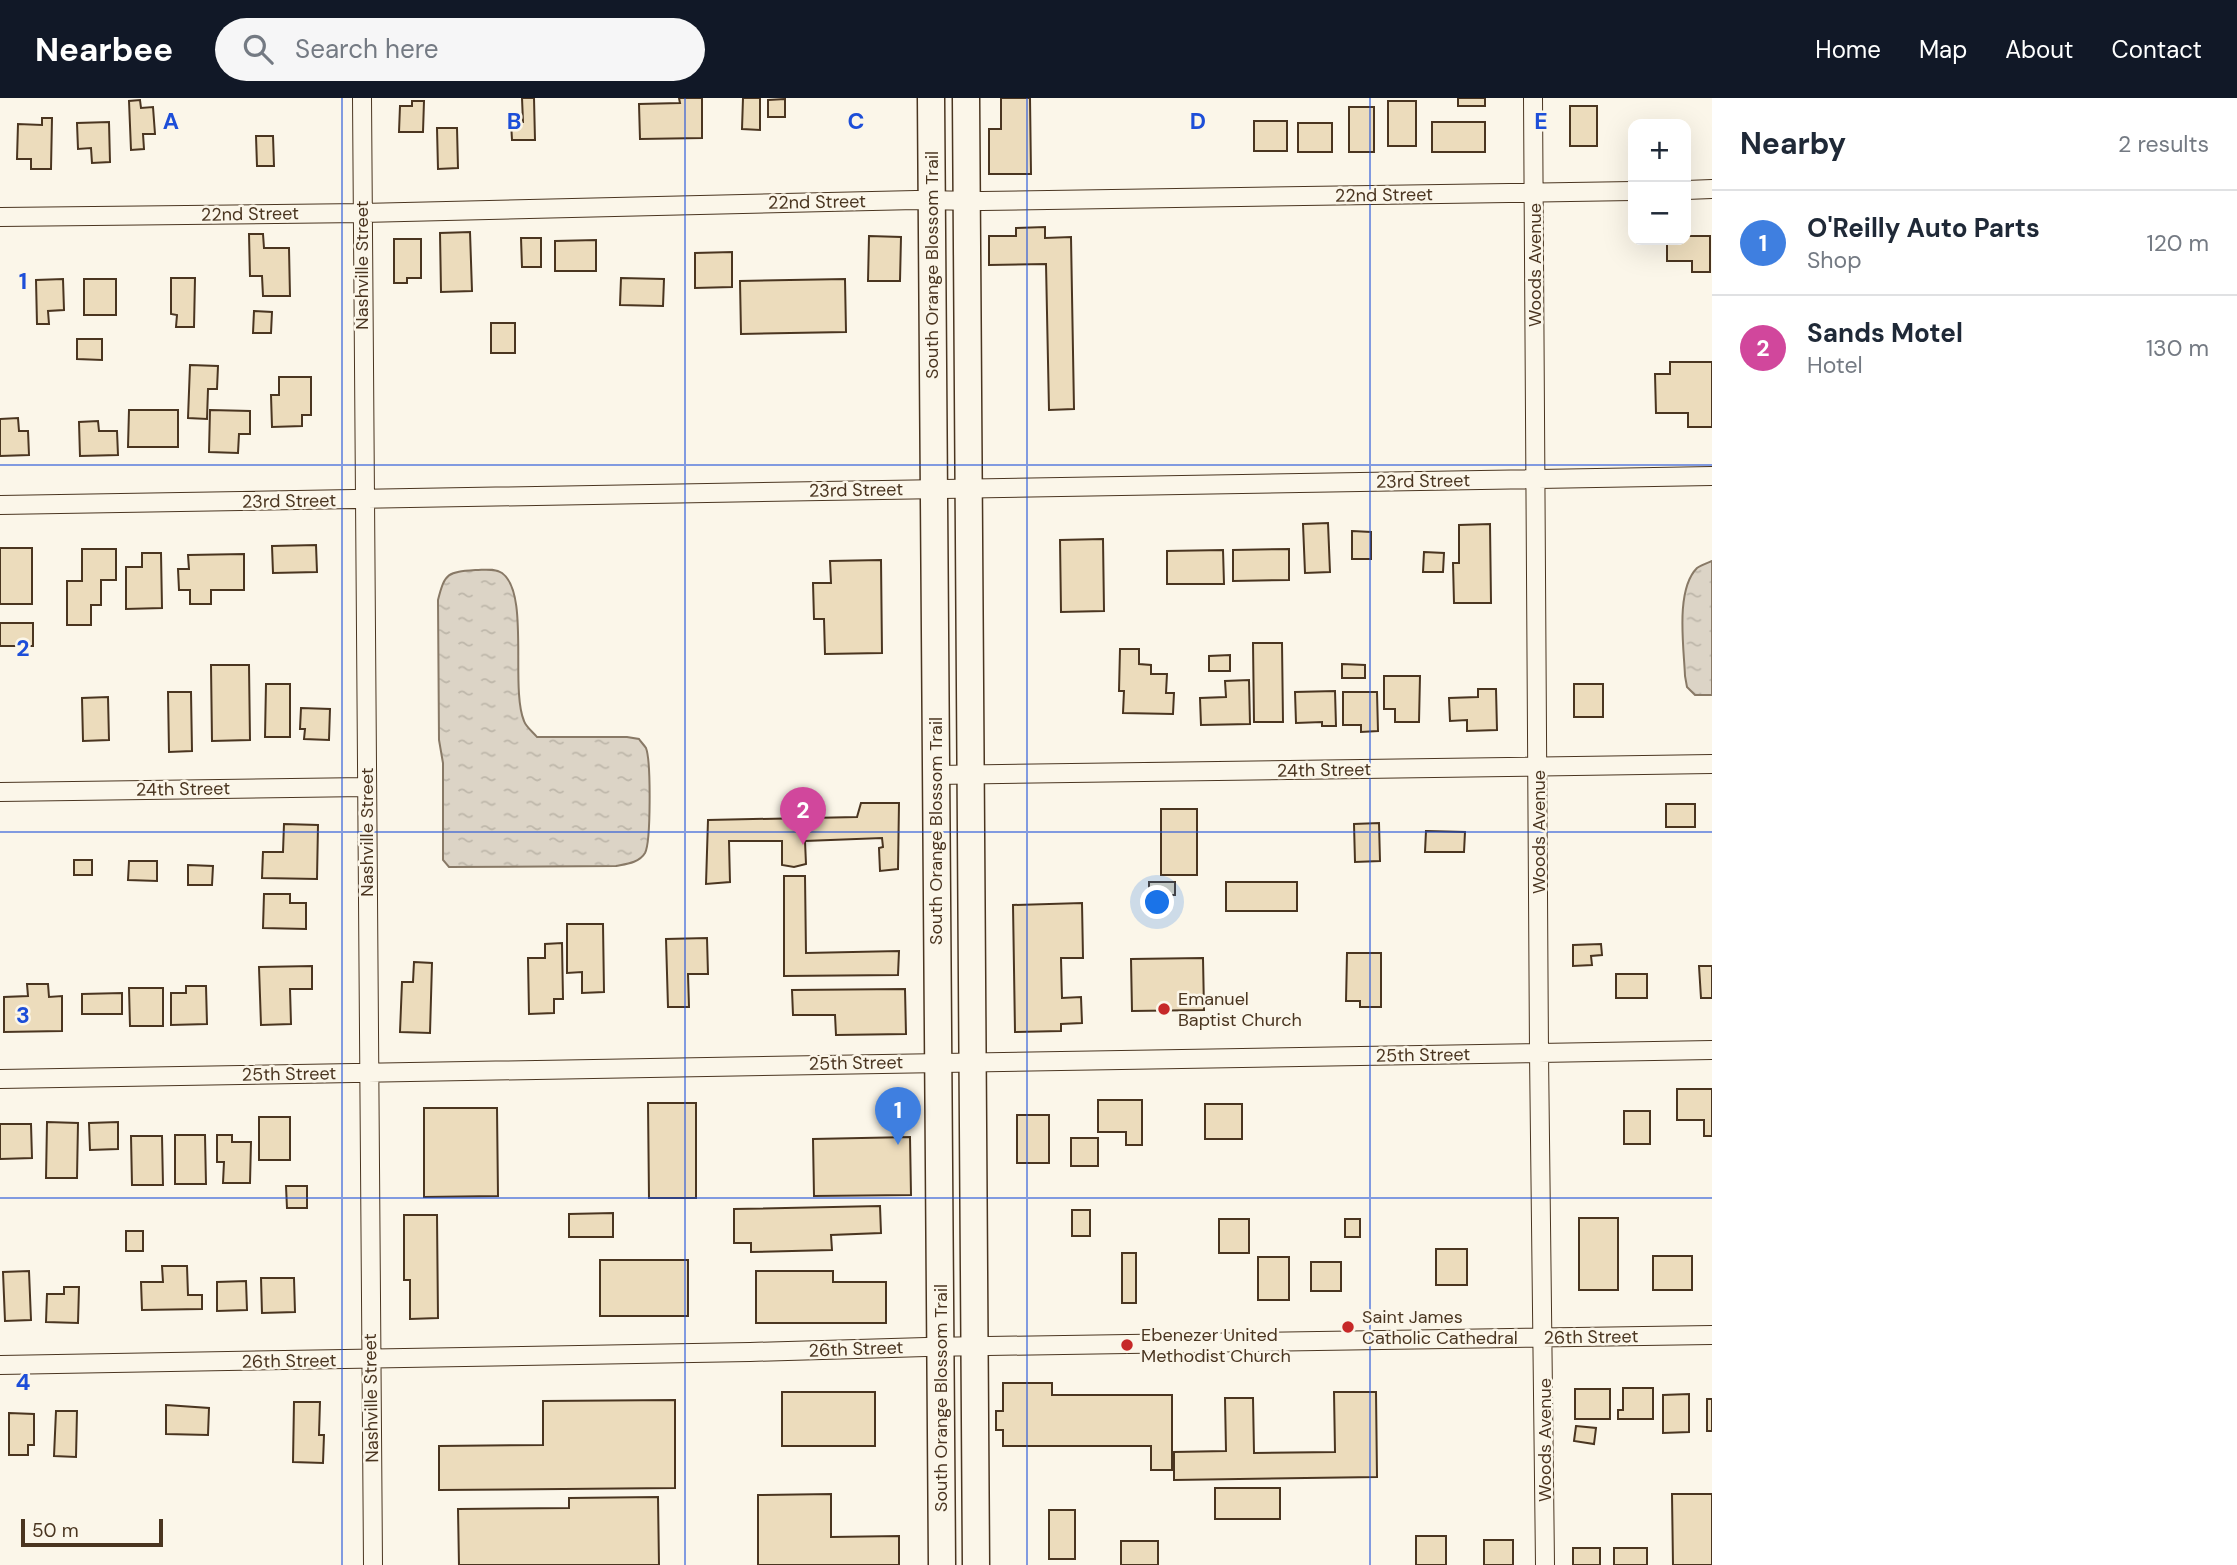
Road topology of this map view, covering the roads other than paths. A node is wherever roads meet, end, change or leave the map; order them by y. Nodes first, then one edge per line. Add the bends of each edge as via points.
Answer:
1 (362, 98) edge
2 (931, 98) edge
3 (966, 98) edge
4 (1533, 98) edge
5 (1712, 189) edge
6 (1691, 190) edge
7 (1628, 191) edge
8 (1534, 193) junction
9 (932, 200) junction
10 (967, 201) junction
11 (362, 213) junction
12 (0, 217) edge
13 (1712, 476) edge
14 (1536, 480) junction
15 (970, 488) junction
16 (933, 489) junction
17 (364, 500) junction
18 (0, 505) edge
19 (1712, 764) edge
20 (1538, 768) junction
21 (936, 775) junction
22 (971, 775) junction
23 (366, 786) junction
24 (0, 792) edge
25 (1712, 1050) edge
26 (1539, 1053) junction
27 (938, 1062) junction
28 (973, 1062) junction
29 (368, 1073) junction
30 (0, 1079) edge
31 (1712, 1335) edge
32 (1544, 1338) junction
33 (940, 1347) junction
34 (974, 1347) junction
35 (371, 1360) junction
36 (0, 1365) edge
37 (373, 1565) edge
38 (942, 1565) edge
39 (976, 1565) edge
40 (1545, 1565) edge

1 - 11 street, Nashville Street
2 - 9 main road, South Orange Blossom Trail
3 - 10 main road, South Orange Blossom Trail
4 - 8 street, Woods Avenue
5 - 6 street
7 - 8 street, 22nd Street
8 - 10 street, 22nd Street
8 - 14 street, Woods Avenue
9 - 10 street, 22nd Street
9 - 11 street, 22nd Street
9 - 16 main road, South Orange Blossom Trail
10 - 15 main road, South Orange Blossom Trail
11 - 12 street, 22nd Street
11 - 17 street, Nashville Street
13 - 14 street, 23rd Street
14 - 15 street, 23rd Street
14 - 20 street, Woods Avenue
15 - 16 street, 23rd Street
15 - 22 main road, South Orange Blossom Trail
16 - 17 street, 23rd Street
16 - 21 main road, South Orange Blossom Trail
17 - 18 street, 23rd Street
17 - 23 street, Nashville Street
19 - 20 street, 24th Street
20 - 22 street, 24th Street
20 - 26 street, Woods Avenue
21 - 22 street, 24th Street
21 - 27 main road, South Orange Blossom Trail
22 - 28 main road, South Orange Blossom Trail
23 - 24 street, 24th Street
23 - 29 street, Nashville Street
25 - 26 street, 25th Street
26 - 28 street, 25th Street
26 - 32 street, Woods Avenue
27 - 28 street, 25th Street
27 - 29 street, 25th Street
27 - 33 main road, South Orange Blossom Trail
28 - 34 main road, South Orange Blossom Trail
29 - 30 street, 25th Street
29 - 35 street, Nashville Street
31 - 32 street, 26th Street
32 - 34 street, 26th Street
32 - 40 street, Woods Avenue
33 - 34 street, 26th Street
33 - 35 street, 26th Street
33 - 38 main road, South Orange Blossom Trail
34 - 39 main road, South Orange Blossom Trail
35 - 36 street, 26th Street
35 - 37 street, Nashville Street

